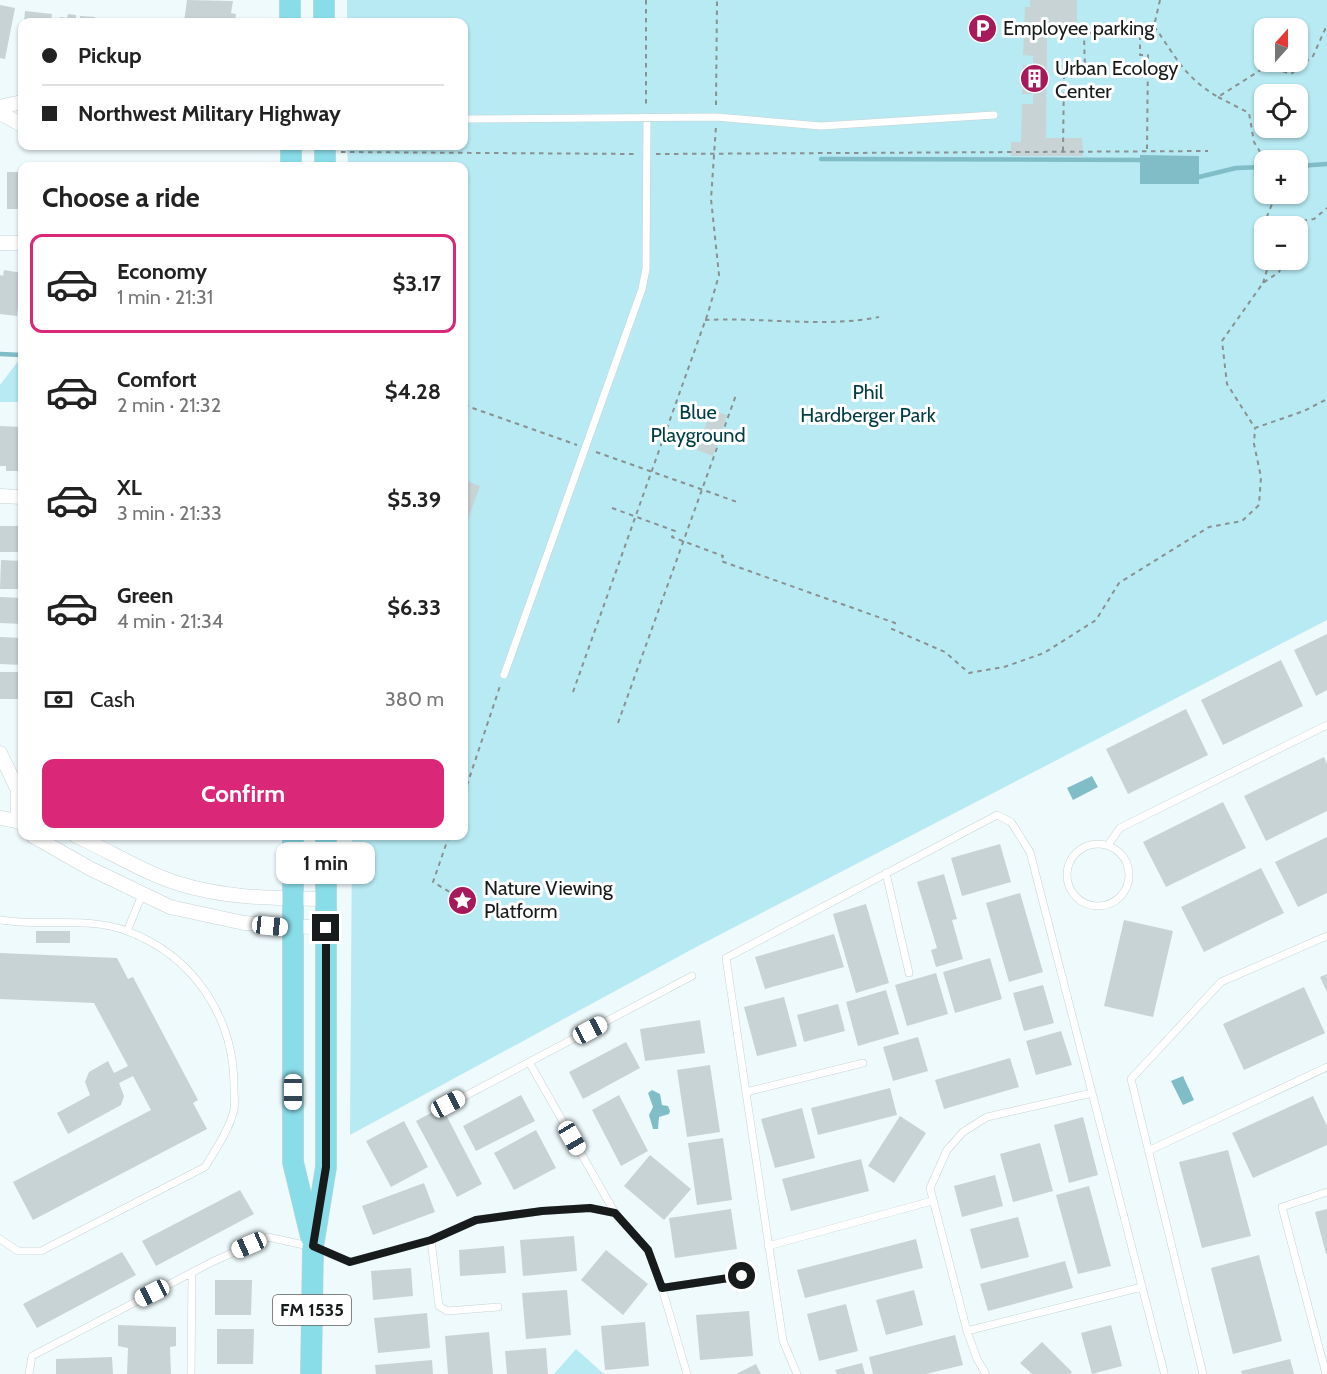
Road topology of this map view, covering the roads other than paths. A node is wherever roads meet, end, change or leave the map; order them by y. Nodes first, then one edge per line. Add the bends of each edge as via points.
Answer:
1 (290, 0) edge
2 (324, 0) edge
3 (290, 18) edge
4 (324, 18) edge
5 (18, 103) edge
6 (0, 107) edge
7 (0, 112) edge
8 (994, 115) dead end
9 (646, 118) junction
10 (468, 119) edge
11 (18, 122) edge
12 (0, 243) edge
13 (18, 243) edge
14 (0, 496) edge
15 (18, 497) edge
16 (504, 675) road end
17 (1327, 725) edge
18 (0, 753) edge
19 (18, 790) edge
20 (0, 818) edge
21 (18, 823) edge
22 (40, 840) edge
23 (84, 840) edge
24 (293, 840) edge
25 (326, 840) edge
26 (1108, 845) junction
27 (152, 873) junction
28 (886, 873) junction
29 (142, 895) junction
30 (292, 898) junction
31 (326, 899) junction
32 (0, 920) edge
33 (292, 928) junction
34 (326, 928) junction
35 (127, 931) junction
36 (1327, 936) edge
37 (909, 973) dead end
38 (692, 976) dead end
39 (529, 1062) junction
40 (863, 1063) dead end
41 (1327, 1067) edge
42 (746, 1092) junction
43 (1092, 1093) junction
44 (448, 1104) dead end
45 (1149, 1151) junction
46 (1327, 1192) edge
47 (932, 1201) junction
48 (615, 1213) junction
49 (0, 1239) edge
50 (431, 1240) junction
51 (313, 1246) junction
52 (768, 1246) junction
53 (192, 1273) junction
54 (742, 1276) dead end
55 (1142, 1287) junction
56 (662, 1288) junction
57 (498, 1307) dead end
58 (967, 1331) junction
59 (1164, 1372) dead end
60 (29, 1374) edge
61 (191, 1374) edge
62 (311, 1374) edge
63 (687, 1374) edge
64 (797, 1374) edge
65 (986, 1374) edge
66 (1203, 1374) edge
67 (1326, 1374) edge

1 - 3 main road
2 - 4 main road
5 - 6 street
7 - 11 street
8 - 9 lane via 821,126 716,117
9 - 10 lane
9 - 16 lane via 646,269 642,289
12 - 13 street
14 - 15 street
17 - 26 lane via 1120,828
18 - 19 street
20 - 21 street
22 - 29 street
23 - 27 street
24 - 30 main road, FM 1535
25 - 31 main road, FM 1535
26 - 26 lane via 1084,847 1068,865 1070,889 1088,905 1101,907 1112,903 1128,885 1126,861
27 - 29 street
27 - 30 street via 221,894
28 - 37 lane
28 - 42 lane via 726,958
28 - 43 lane via 997,814 1011,822 1030,852
29 - 33 street via 211,917
29 - 35 lane
30 - 31 street
30 - 33 main road, FM 1535
31 - 34 main road, FM 1535
32 - 35 lane via 100,924
33 - 34 street
33 - 51 main road, FM 1535 via 293,1162
34 - 51 main road, FM 1535 via 326,1167
35 - 49 lane via 157,946 192,974 214,1003 225,1027 234,1074 234,1109 220,1144 205,1167 41,1251 18,1251
36 - 45 lane via 1221,982 1131,1079
38 - 39 lane
39 - 44 lane
39 - 48 lane
40 - 42 lane
41 - 45 lane
42 - 52 lane
43 - 47 lane via 987,1118 963,1132 946,1150 930,1188
43 - 55 lane
45 - 66 lane
46 - 67 lane via 1282,1207
47 - 52 lane
47 - 58 lane
48 - 50 lane via 590,1208 487,1218
48 - 56 lane via 648,1250
50 - 51 lane via 350,1262
50 - 57 lane via 439,1306 447,1311
51 - 53 lane via 268,1237
51 - 62 main road, FM 1535
52 - 64 lane via 783,1341
53 - 60 lane via 32,1356
53 - 61 lane
54 - 56 lane
55 - 58 lane
55 - 59 lane
56 - 63 lane
58 - 65 lane

